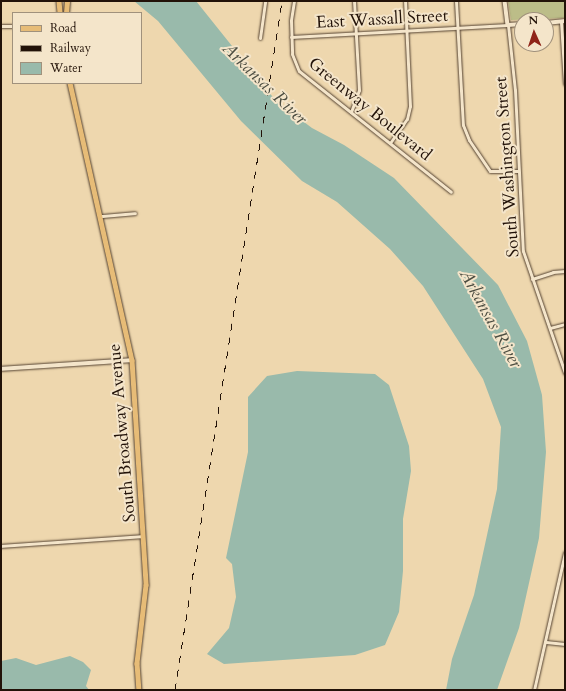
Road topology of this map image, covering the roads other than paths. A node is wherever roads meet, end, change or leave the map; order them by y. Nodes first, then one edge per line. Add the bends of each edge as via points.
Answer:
1 (59, 1) edge
2 (67, 1) edge
3 (265, 1) edge
4 (294, 1) edge
5 (354, 1) edge
6 (405, 1) edge
7 (456, 1) edge
8 (506, 1) edge
9 (60, 12) edge
10 (66, 12) edge
11 (563, 22) edge
12 (508, 25) junction
13 (514, 25) edge
14 (1, 26) edge
15 (12, 26) edge
16 (457, 28) junction
17 (406, 31) junction
18 (356, 34) junction
19 (291, 37) junction
20 (260, 38) dead end
21 (70, 84) edge
22 (565, 84) edge
23 (351, 112) junction
24 (390, 143) junction
25 (518, 171) junction
26 (451, 192) dead end
27 (135, 213) dead end
28 (100, 216) junction
29 (565, 271) edge
30 (532, 279) junction
31 (565, 324) edge
32 (550, 328) junction
33 (132, 360) junction
34 (1, 369) edge
35 (565, 373) edge
36 (143, 536) junction
37 (1, 546) edge
38 (565, 552) edge
39 (546, 642) junction
40 (565, 644) edge
41 (139, 690) edge
42 (534, 690) edge

1 - 9 main road
2 - 10 main road
3 - 20 street
4 - 19 street, Greenway Boulevard
5 - 18 street
6 - 17 street
7 - 16 street
8 - 12 street, South Washington Street
11 - 22 street
12 - 13 street, East Wassall Street
12 - 16 street, East Wassall Street
12 - 25 street, South Washington Street via 515,90
14 - 15 street
16 - 17 street, East Wassall Street
16 - 25 street via 463,125 469,140 490,171
17 - 18 street, East Wassall Street
17 - 24 street via 410,106 407,119
18 - 19 street, East Wassall Street
18 - 23 street via 359,90
19 - 23 street, Greenway Boulevard via 292,54 299,71
21 - 28 main road, South Broadway Avenue
23 - 24 street, Greenway Boulevard
24 - 26 street, Greenway Boulevard
25 - 30 street, South Washington Street via 523,252
27 - 28 street
28 - 33 main road, South Broadway Avenue
29 - 30 street
30 - 32 street, South Washington Street
31 - 32 street
32 - 35 street, South Washington Street
33 - 34 street
33 - 36 main road, South Broadway Avenue
36 - 37 street
36 - 41 main road, South Broadway Avenue via 146,596 137,663
38 - 39 street
39 - 40 street
39 - 42 street

